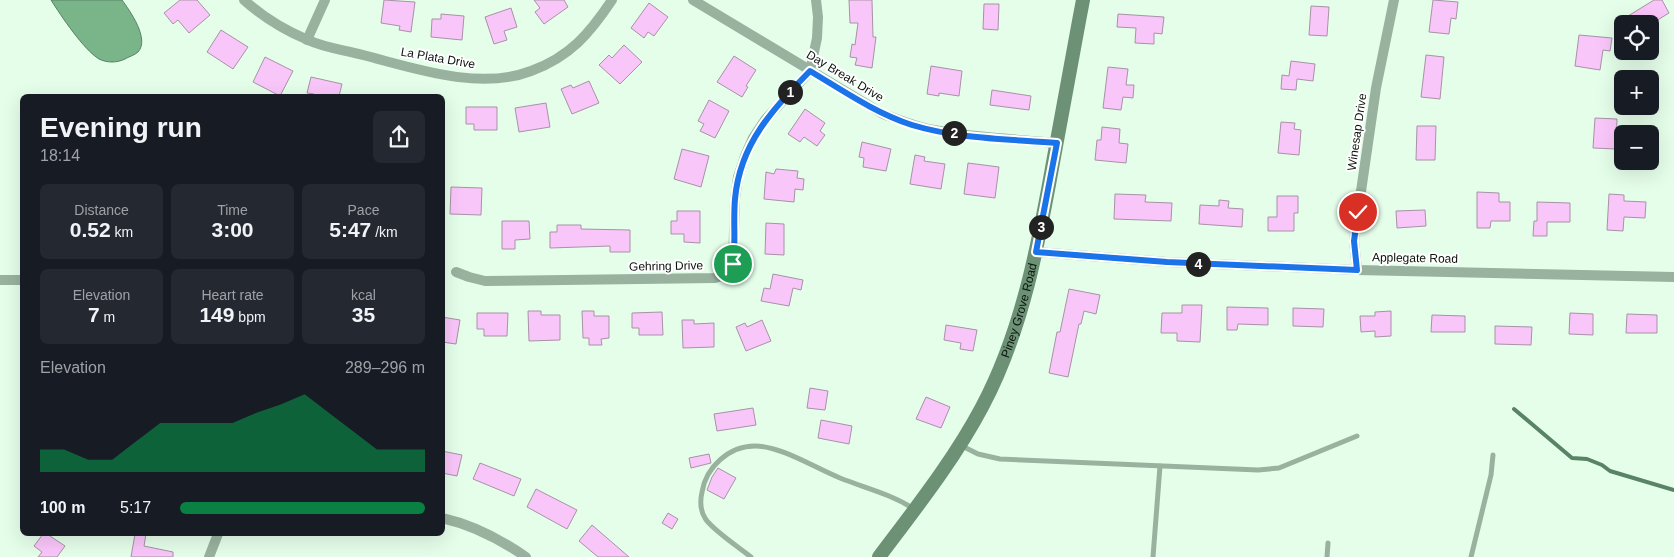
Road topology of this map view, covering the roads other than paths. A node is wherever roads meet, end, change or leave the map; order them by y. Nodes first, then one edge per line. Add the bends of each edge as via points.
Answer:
1 (244, 0) edge
2 (325, 0) edge
3 (612, 0) edge
4 (693, 0) edge
5 (816, 0) edge
6 (1083, 0) edge
7 (1394, 0) edge
8 (307, 40) junction
9 (810, 71) junction
10 (1057, 143) junction
11 (1036, 252) junction
12 (1357, 270) junction
13 (456, 272) dead end
14 (1674, 277) edge
15 (0, 280) edge
16 (20, 280) edge
17 (1357, 436) dead end
18 (960, 444) junction
19 (1492, 455) dead end
20 (1160, 466) junction
21 (914, 509) junction
22 (445, 519) edge
23 (217, 536) edge
24 (1328, 542) dead end
25 (209, 557) edge
26 (526, 557) edge
27 (751, 557) edge
28 (879, 557) edge
29 (1153, 557) edge
30 (1327, 557) edge
31 (1470, 557) edge

1 - 8 street, La Plata Drive via 259,13
2 - 8 street
3 - 8 street, La Plata Drive via 595,25 566,54 530,72 508,77 465,78
4 - 9 street, Day Break Drive
5 - 9 street via 818,17
6 - 10 main road, Piney Grove Road
7 - 12 street, Winesap Drive via 1376,88 1354,241
9 - 10 street, Day Break Drive via 862,103 911,124 969,135
9 - 13 street, Gehring Drive via 765,120 745,156 735,199 733,264 722,276 485,281
10 - 11 main road, Piney Grove Road
11 - 12 street, Applegate Road via 1167,262
11 - 18 main road, Piney Grove Road via 1000,369
12 - 14 street, Applegate Road
15 - 16 street
17 - 20 lane via 1279,468 1234,470
18 - 20 lane via 978,454 1000,459
18 - 21 main road, Piney Grove Road
19 - 31 lane via 1491,475
20 - 29 lane
21 - 27 lane via 897,498 840,478 773,448 754,446 735,450 717,462 704,481 700,503 705,518
21 - 28 main road, Piney Grove Road
22 - 26 street via 491,535
23 - 25 street
24 - 30 lane

